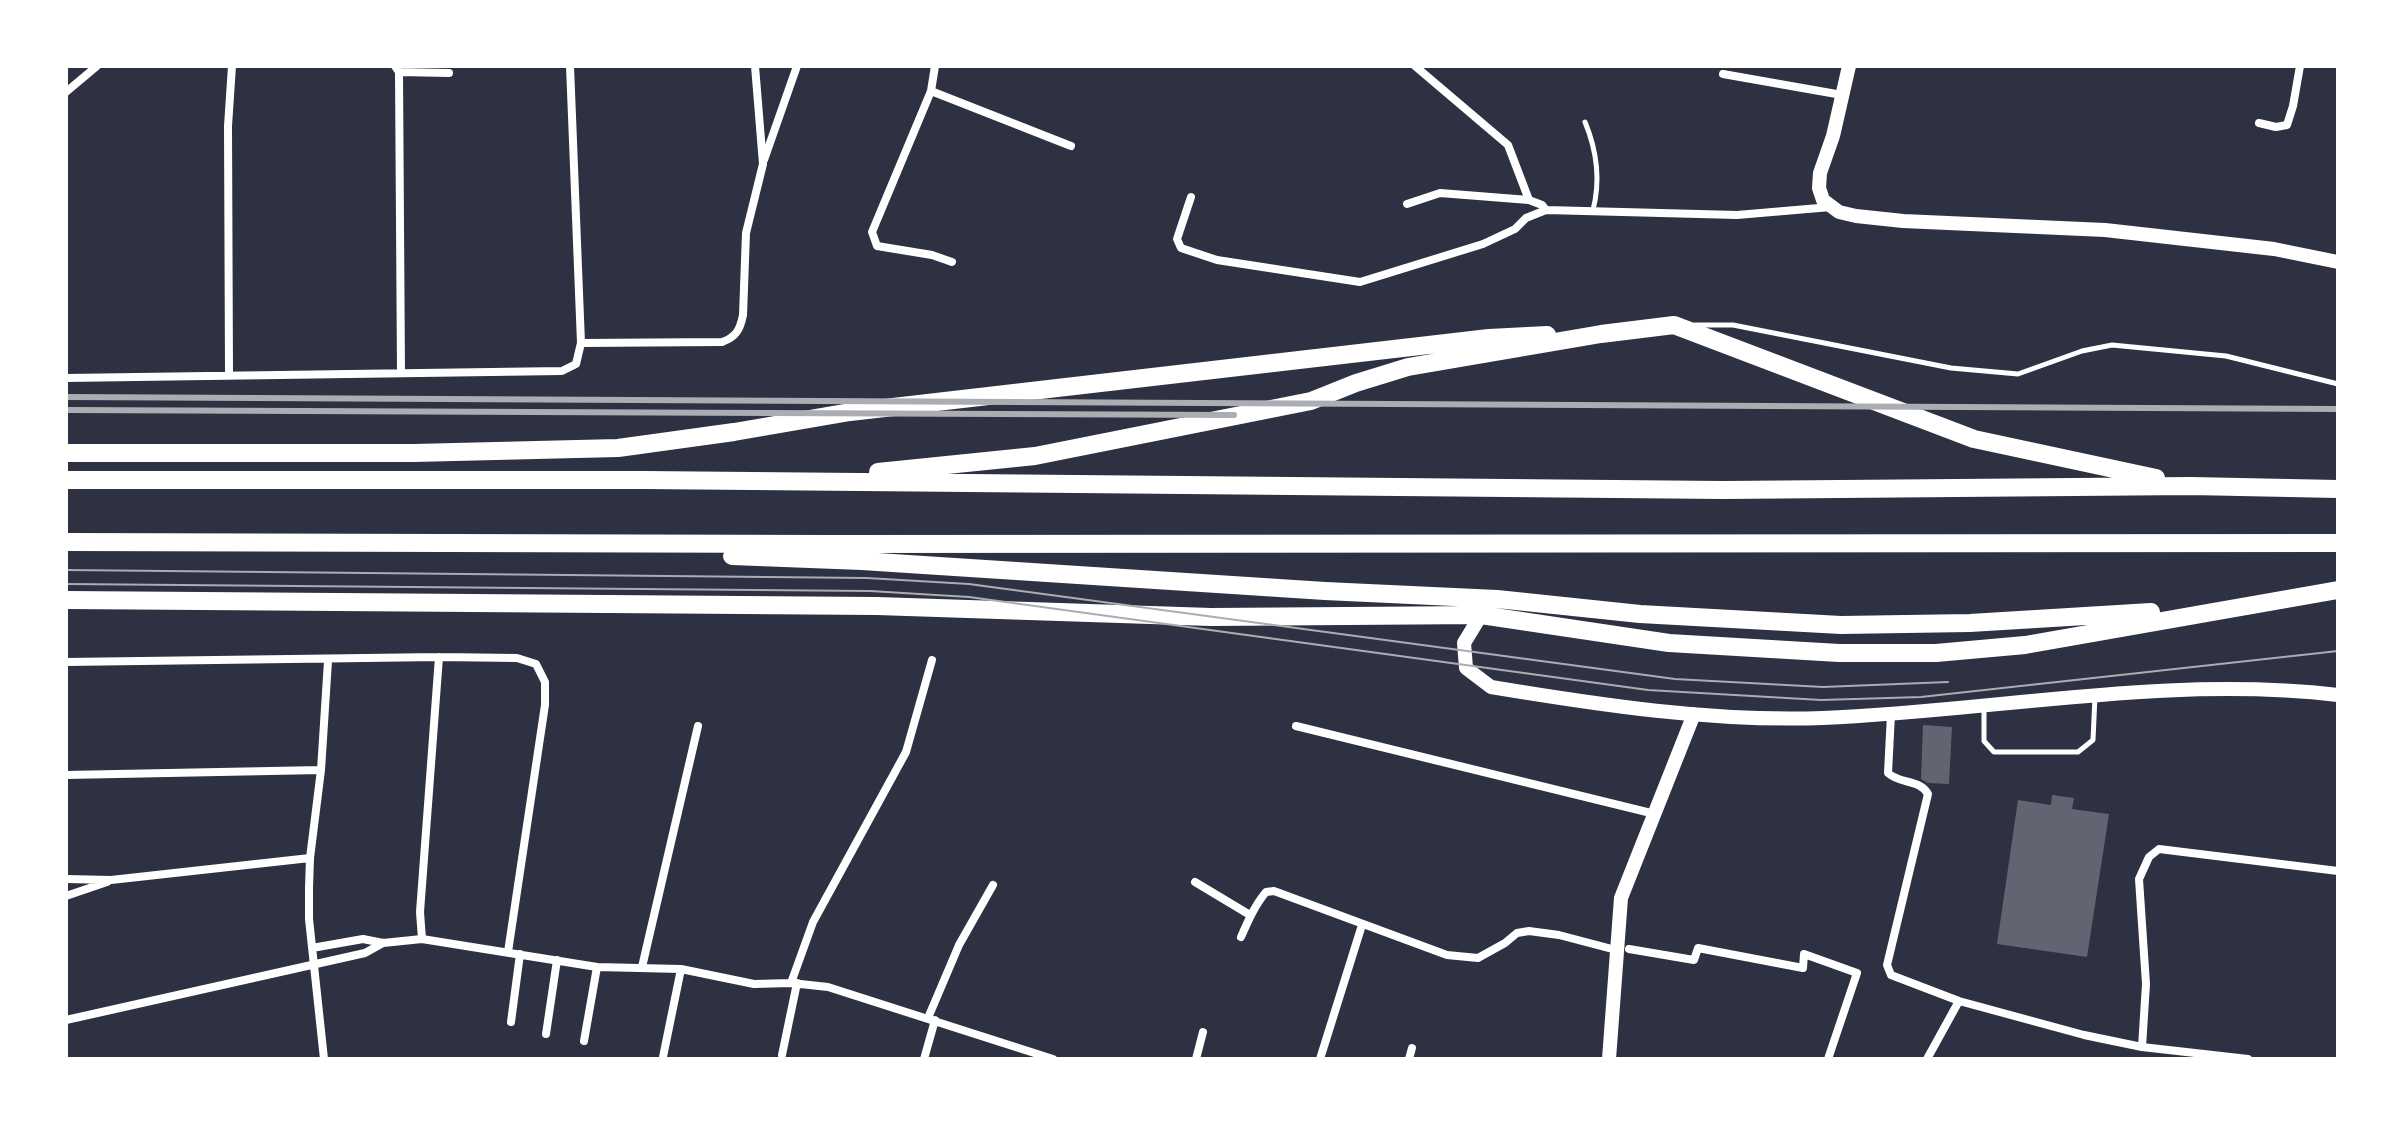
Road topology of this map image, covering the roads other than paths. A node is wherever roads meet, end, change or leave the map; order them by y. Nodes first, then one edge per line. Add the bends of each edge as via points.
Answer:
1 (97, 66) edge
2 (232, 66) edge
3 (570, 66) edge
4 (755, 66) edge
5 (797, 66) edge
6 (935, 66) edge
7 (1415, 66) edge
8 (1849, 66) edge
9 (2300, 66) edge
10 (397, 69) edge
11 (449, 73) dead end
12 (1723, 74) dead end
13 (931, 91) junction
14 (66, 92) edge
15 (1843, 96) junction
16 (1585, 122) dead end
17 (2259, 123) dead end
18 (1071, 146) dead end
19 (763, 164) junction
20 (1191, 197) dead end
21 (1529, 200) junction
22 (1407, 204) dead end
23 (1827, 204) junction
24 (1546, 210) junction
25 (1593, 210) junction
26 (952, 262) dead end
27 (2338, 262) edge
28 (1674, 325) junction
29 (1601, 334) junction
30 (581, 343) junction
31 (401, 373) junction
32 (229, 374) junction
33 (66, 378) edge
34 (2338, 384) edge
35 (66, 453) edge
36 (66, 480) edge
37 (644, 480) junction
38 (2191, 486) junction
39 (2338, 489) edge
40 (66, 542) edge
41 (285, 543) junction
42 (2338, 543) edge
43 (2338, 590) edge
44 (66, 600) edge
45 (2230, 608) junction
46 (1481, 615) junction
47 (439, 657) junction
48 (932, 660) dead end
49 (328, 661) junction
50 (66, 662) edge
51 (2095, 695) junction
52 (2338, 695) edge
53 (1984, 707) junction
54 (1694, 714) junction
55 (1891, 714) junction
56 (698, 726) dead end
57 (1296, 726) dead end
58 (321, 770) junction
59 (66, 775) edge
60 (1655, 814) junction
61 (310, 858) junction
62 (2338, 871) edge
63 (66, 879) edge
64 (111, 880) junction
65 (1195, 882) dead end
66 (993, 885) dead end
67 (66, 896) edge
68 (1250, 915) junction
69 (1362, 925) junction
70 (1241, 937) dead end
71 (422, 939) junction
72 (383, 943) junction
73 (312, 948) junction
74 (1623, 950) junction
75 (508, 952) junction
76 (520, 954) junction
77 (557, 960) junction
78 (315, 963) junction
79 (597, 967) junction
80 (642, 967) junction
81 (681, 969) junction
82 (794, 983) junction
83 (1959, 1001) junction
84 (931, 1019) junction
85 (66, 1020) edge
86 (511, 1022) dead end
87 (1203, 1032) dead end
88 (546, 1034) dead end
89 (584, 1041) dead end
90 (2142, 1047) junction
91 (1412, 1048) dead end
92 (782, 1055) dead end
93 (663, 1057) dead end
94 (1042, 1057) edge
95 (324, 1059) edge
96 (924, 1059) edge
97 (1053, 1059) edge
98 (1196, 1059) edge
99 (1320, 1059) edge
100 (1409, 1059) edge
101 (1609, 1059) edge
102 (1828, 1059) edge
103 (1927, 1059) edge
104 (2245, 1059) edge

1 - 14 street
2 - 32 street
3 - 30 street
4 - 19 street
5 - 19 street
6 - 13 street
7 - 21 street via 1508,145
8 - 15 main road
9 - 17 street via 2287,125
10 - 11 street
10 - 31 street
12 - 15 street
13 - 18 street
13 - 26 street via 872,239 877,246
15 - 23 main road via 1820,173 1819,188
16 - 25 lane via 1596,153
19 - 30 street via 746,233 743,315 734,338
20 - 24 street via 1177,239 1181,248 1217,260 1360,282 1483,244
21 - 22 street via 1440,193
21 - 24 street
23 - 25 street via 1737,215
23 - 27 main road via 1856,216 2180,237
24 - 25 street
28 - 29 highway
28 - 34 lane via 1733,325 1951,368 2018,374 2112,345 2226,356
28 - 38 highway via 1974,439
29 - 35 highway via 1489,338 850,412 618,448
29 - 37 highway via 1408,367 1311,401 1035,456 884,471
30 - 31 street via 576,364 562,371
31 - 32 street
32 - 33 street
36 - 37 highway
37 - 38 highway via 1708,490
38 - 39 highway
40 - 41 highway
41 - 42 highway
41 - 45 highway via 862,561 1841,625
43 - 45 highway
44 - 46 highway via 877,606 1211,617
45 - 46 highway via 2025,645 1936,653 1669,643
46 - 54 main road via 1464,643 1466,668 1491,687
47 - 49 street
47 - 71 street
47 - 75 street via 517,658 536,664 545,682
48 - 82 street via 906,752 813,922
49 - 50 street
49 - 58 street
51 - 52 main road via 2250,688
51 - 53 main road
51 - 53 lane via 2093,740 2078,752 1994,752 1984,741
53 - 55 main road
54 - 55 main road via 1742,719
54 - 60 main road
55 - 83 street via 1888,773 1918,784 1928,794 1887,968 1891,975
56 - 80 street
57 - 60 street
58 - 59 street
58 - 61 street
60 - 74 main road via 1621,898
61 - 64 street
61 - 73 street
62 - 90 street via 2159,849 2149,857 2139,879 2146,984
63 - 64 street
64 - 67 street
65 - 68 street
66 - 84 street via 959,945
68 - 69 street via 1266,892 1274,891
68 - 70 street
69 - 74 street via 1462,958 1478,958 1529,931
69 - 99 street
71 - 72 street
71 - 75 street
72 - 73 street via 363,939
72 - 78 street via 365,953
73 - 78 street
74 - 101 main road
74 - 102 street via 1694,960 1698,948 1803,968 1804,954 1857,973
75 - 76 street
76 - 77 street
76 - 86 street
77 - 79 street
77 - 88 street
78 - 85 street
78 - 95 street
79 - 80 street
79 - 89 street
80 - 81 street
81 - 82 street via 754,984
81 - 93 street
82 - 84 street via 828,987
82 - 92 street
83 - 90 street
83 - 103 street
84 - 94 street
84 - 96 street
87 - 98 street
90 - 104 street
91 - 100 street
94 - 97 street

